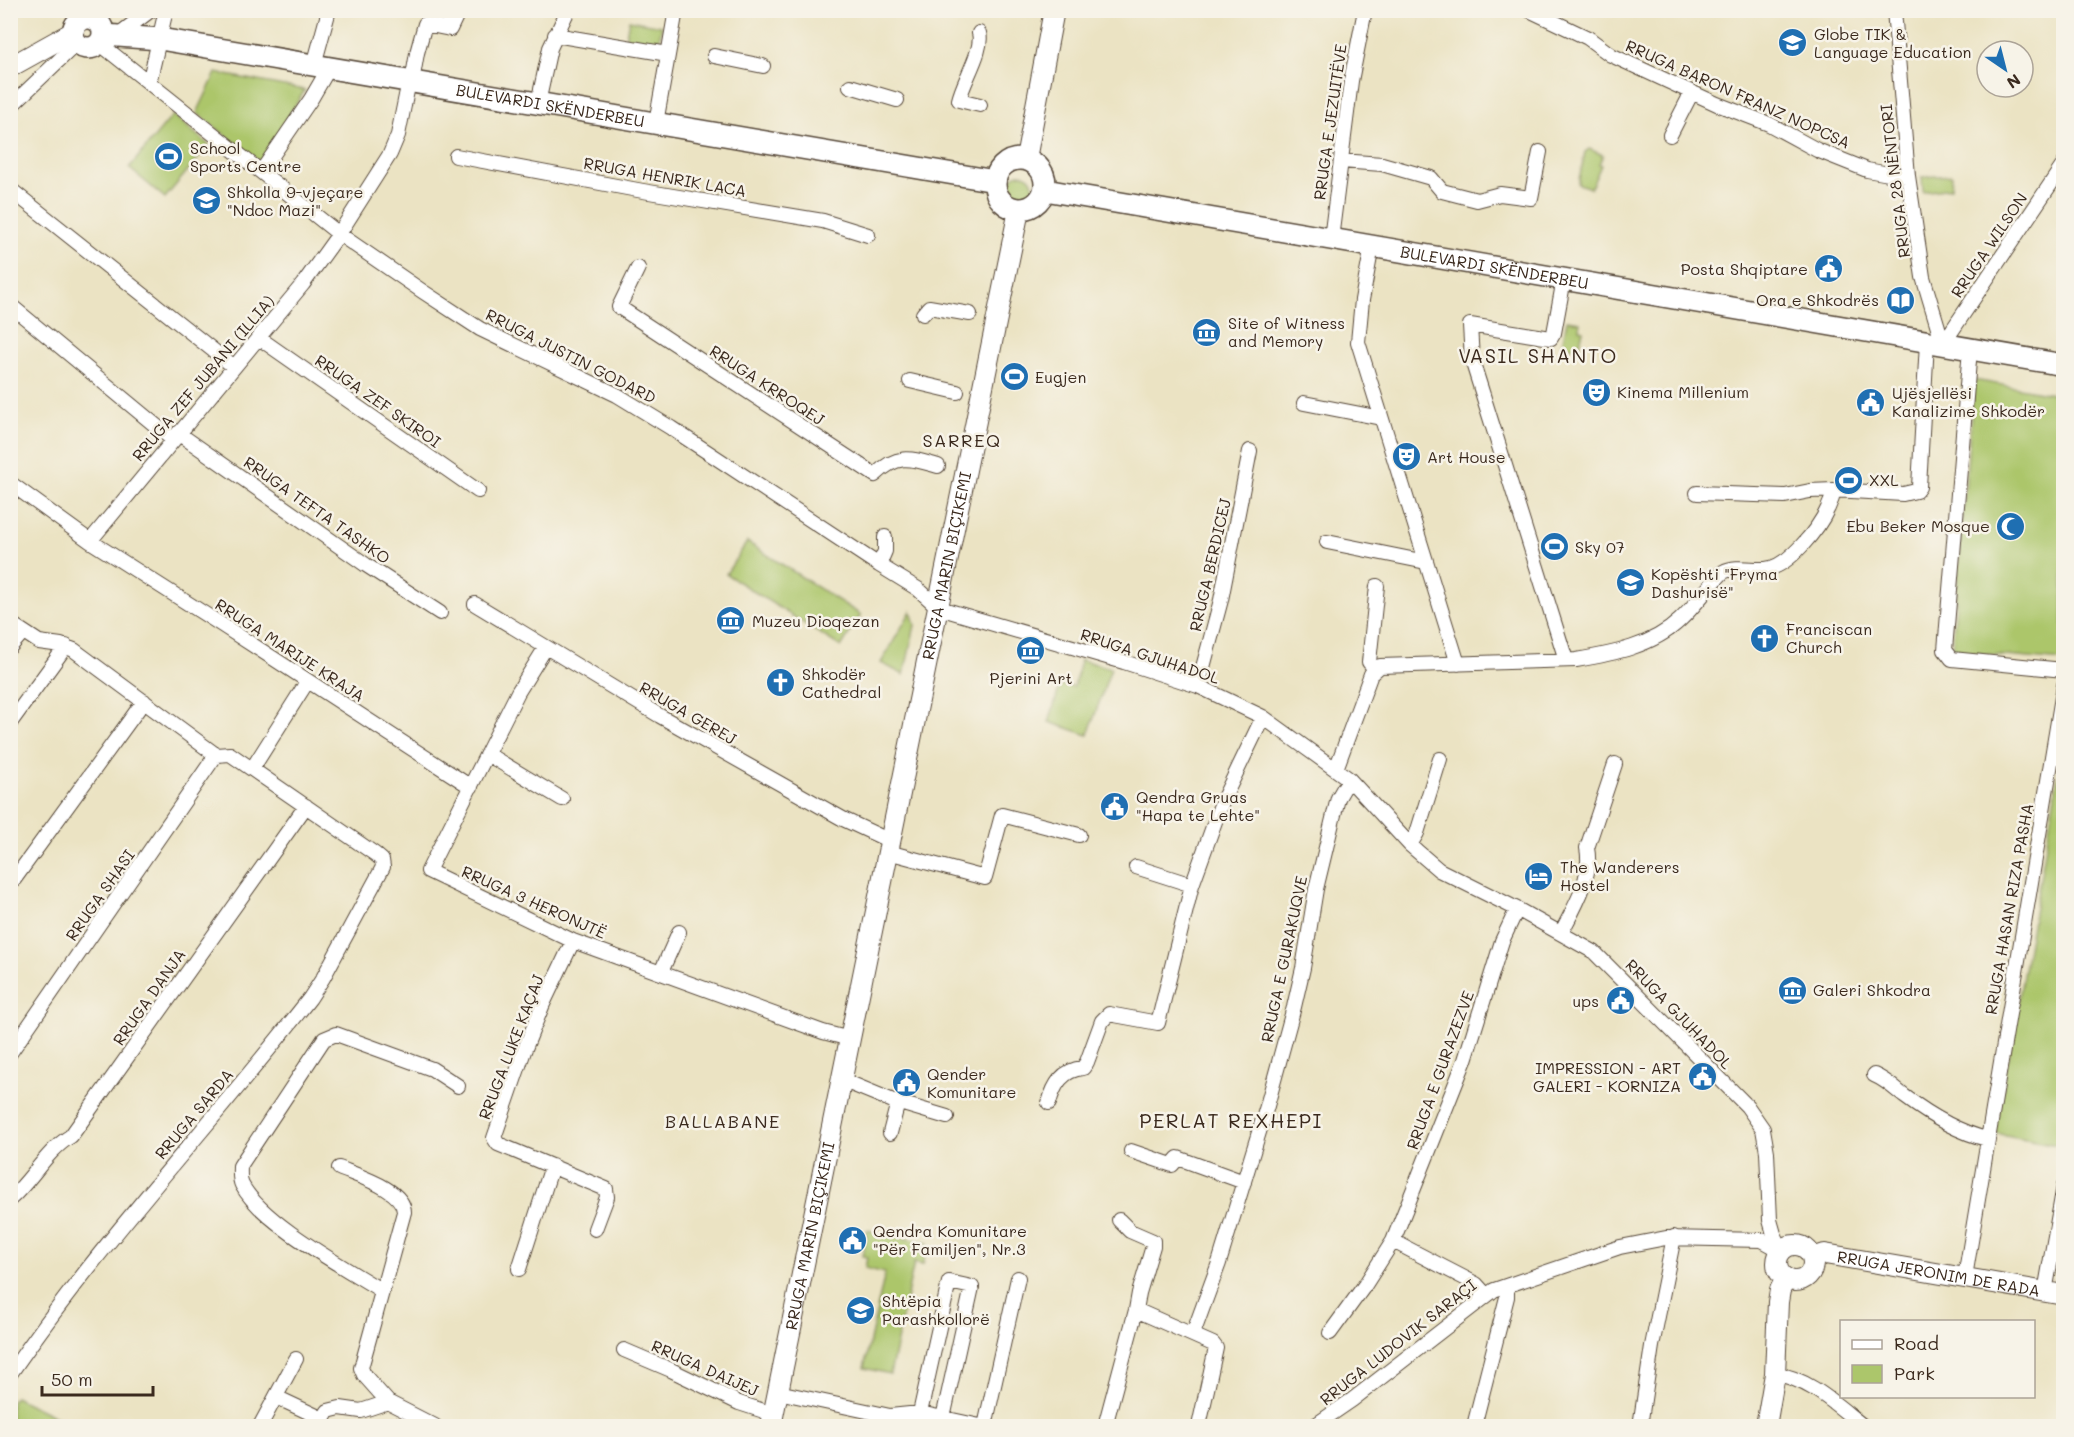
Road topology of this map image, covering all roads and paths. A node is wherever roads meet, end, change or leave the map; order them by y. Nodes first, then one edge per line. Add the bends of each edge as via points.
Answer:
1 (151, 10) edge
2 (166, 10) edge
3 (329, 10) edge
4 (459, 10) edge
5 (568, 10) edge
6 (676, 10) edge
7 (1054, 10) edge
8 (1365, 10) edge
9 (1529, 10) edge
10 (1894, 10) edge
11 (73, 27) edge
12 (979, 33) dead end
13 (555, 34) junction
14 (107, 38) junction
15 (160, 39) junction
16 (668, 54) junction
17 (714, 56) dead end
18 (322, 66) junction
19 (763, 66) dead end
20 (10, 67) edge
21 (149, 82) junction
22 (411, 82) junction
23 (850, 86) dead end
24 (1692, 92) junction
25 (897, 100) dead end
26 (538, 103) junction
27 (980, 105) dead end
28 (10, 107) edge
29 (656, 123) junction
30 (1670, 135) dead end
31 (1540, 152) dead end
32 (456, 156) dead end
33 (1026, 159) junction
34 (1341, 161) junction
35 (2064, 164) edge
36 (261, 172) junction
37 (1908, 176) junction
38 (995, 181) junction
39 (10, 189) edge
40 (1045, 190) junction
41 (1019, 210) junction
42 (339, 234) junction
43 (868, 235) dead end
44 (1331, 239) junction
45 (1372, 246) junction
46 (638, 268) dead end
47 (1564, 279) junction
48 (10, 305) edge
49 (923, 314) dead end
50 (970, 314) dead end
51 (259, 338) junction
52 (1935, 343) junction
53 (1970, 349) junction
54 (233, 366) junction
55 (2064, 366) edge
56 (910, 381) dead end
57 (957, 392) dead end
58 (1304, 403) dead end
59 (1381, 418) junction
60 (175, 436) junction
61 (1250, 451) dead end
62 (938, 466) dead end
63 (10, 483) edge
64 (1834, 490) junction
65 (478, 491) dead end
66 (1697, 493) dead end
67 (885, 537) dead end
68 (90, 541) junction
69 (1327, 542) dead end
70 (1426, 562) junction
71 (879, 565) junction
72 (1377, 586) dead end
73 (475, 604) dead end
74 (939, 608) junction
75 (440, 613) dead end
76 (10, 623) edge
77 (23, 632) junction
78 (66, 646) junction
79 (10, 647) edge
80 (546, 647) junction
81 (1566, 660) junction
82 (1458, 664) junction
83 (1375, 669) junction
84 (2064, 670) edge
85 (307, 682) junction
86 (1198, 686) junction
87 (2064, 686) edge
88 (144, 701) junction
89 (1263, 717) junction
90 (10, 723) edge
91 (487, 754) junction
92 (216, 755) junction
93 (1440, 759) dead end
94 (1615, 764) dead end
95 (252, 769) junction
96 (1336, 769) junction
97 (1348, 779) junction
98 (471, 787) junction
99 (562, 799) dead end
100 (306, 806) junction
101 (1078, 835) dead end
102 (1410, 845) junction
103 (889, 847) junction
104 (1136, 867) dead end
105 (10, 885) edge
106 (1192, 885) junction
107 (1517, 909) junction
108 (679, 932) dead end
109 (1561, 933) junction
110 (573, 941) junction
111 (661, 972) junction
112 (850, 1039) junction
113 (10, 1053) edge
114 (1874, 1075) dead end
115 (842, 1080) junction
116 (458, 1086) dead end
117 (898, 1102) junction
118 (1049, 1103) dead end
119 (947, 1117) dead end
120 (890, 1133) dead end
121 (1987, 1139) junction
122 (1131, 1151) dead end
123 (552, 1167) junction
124 (339, 1168) dead end
125 (1244, 1182) junction
126 (2064, 1186) edge
127 (10, 1199) edge
128 (1119, 1220) dead end
129 (595, 1229) dead end
130 (1674, 1237) junction
131 (1393, 1241) junction
132 (1782, 1250) junction
133 (1813, 1258) junction
134 (519, 1269) dead end
135 (1965, 1277) junction
136 (1018, 1278) dead end
137 (1786, 1278) junction
138 (1507, 1286) junction
139 (382, 1291) junction
140 (2054, 1293) edge
141 (1486, 1295) junction
142 (1136, 1310) junction
143 (1330, 1333) dead end
144 (1193, 1334) junction
145 (624, 1350) dead end
146 (296, 1359) dead end
147 (10, 1374) edge
148 (1775, 1374) junction
149 (778, 1392) junction
150 (276, 1397) junction
151 (388, 1402) junction
152 (920, 1413) junction
153 (943, 1418) junction
154 (772, 1420) edge
155 (321, 1423) edge
156 (260, 1426) edge
157 (435, 1426) edge
158 (980, 1426) edge
159 (985, 1426) edge
160 (1105, 1426) edge
161 (1199, 1426) edge
162 (1314, 1426) edge
163 (1474, 1426) edge
164 (1640, 1426) edge
165 (1766, 1426) edge
166 (1863, 1426) edge

1 - 14 street
2 - 15 street
3 - 18 street
4 - 22 street via 450,29 425,24
5 - 13 street
6 - 16 street
7 - 33 main road
8 - 34 street, RRUGA E JEZUITËVE
9 - 24 street, RRUGA BARON FRANZ NOPCSA via 1588,38 1611,55
10 - 37 street, RRUGA 28 NËNTORI
11 - 14 main road, BULEVARDI SKËNDERBEU via 83,47 90,48
11 - 20 main road
11 - 28 street
12 - 27 street via 979,49 959,100
13 - 16 street
13 - 26 street
14 - 15 main road, BULEVARDI SKËNDERBEU
14 - 21 street, RRUGA JUSTIN GODARD
15 - 18 main road, BULEVARDI SKËNDERBEU
15 - 21 street
16 - 29 street
17 - 19 street
18 - 22 main road, BULEVARDI SKËNDERBEU
18 - 36 street via 311,99
21 - 36 street, RRUGA JUSTIN GODARD
22 - 26 main road, BULEVARDI SKËNDERBEU
22 - 42 street via 390,154
23 - 25 street
24 - 30 street
24 - 37 street, RRUGA BARON FRANZ NOPCSA via 1867,170
26 - 29 main road, BULEVARDI SKËNDERBEU
29 - 38 main road, BULEVARDI SKËNDERBEU
31 - 34 street via 1531,198 1500,194 1477,200 1442,191 1431,178 1382,164
32 - 43 street, RRUGA HENRIK LACA via 823,221
33 - 38 main road via 1018,158 1002,166
33 - 40 main road via 1042,170
34 - 44 street, RRUGA E JEZUITËVE
35 - 52 street, RRUGA WILSON via 1969,303
36 - 42 street, RRUGA JUSTIN GODARD
37 - 52 street, RRUGA 28 NËNTORI
38 - 41 main road via 998,197
39 - 54 street
40 - 41 main road via 1033,207
40 - 44 main road, BULEVARDI SKËNDERBEU
41 - 74 main road, RRUGA MARIN BIÇIKEMI
42 - 51 street, RRUGA ZEF JUBANI (ILLIA)
42 - 71 street, RRUGA JUSTIN GODARD via 480,328 635,406
44 - 45 main road, BULEVARDI SKËNDERBEU
45 - 47 main road, BULEVARDI SKËNDERBEU
45 - 59 street via 1358,342
46 - 62 street, RRUGA KRROQEJ via 619,307 875,475 887,464 907,458
47 - 52 main road, BULEVARDI SKËNDERBEU
47 - 81 street via 1551,338 1470,325 1472,360
48 - 60 street, RRUGA TEFTA TASHKO
49 - 50 street via 929,307
51 - 54 street, RRUGA ZEF JUBANI (ILLIA)
51 - 65 street, RRUGA ZEF SKIROI
52 - 53 main road, BULEVARDI SKËNDERBEU
52 - 64 street via 1919,487 1903,494
53 - 55 main road, BULEVARDI SKËNDERBEU
53 - 84 street via 1945,650 1952,658
54 - 60 street, RRUGA ZEF JUBANI (ILLIA)
56 - 57 street
58 - 59 street
59 - 70 street
60 - 68 street, RRUGA ZEF JUBANI (ILLIA)
60 - 75 street, RRUGA TEFTA TASHKO
61 - 86 street, RRUGA BERDICEJ via 1221,600
63 - 68 street, RRUGA MARIJE KRAJA
64 - 66 street via 1785,496
64 - 81 street via 1825,514 1782,563 1763,569 1729,568 1679,621 1663,632 1619,651
67 - 71 street
68 - 85 street, RRUGA MARIJE KRAJA
69 - 70 street
70 - 82 street
71 - 74 street, RRUGA JUSTIN GODARD via 918,589
72 - 83 street via 1369,662
73 - 80 street, RRUGA GEREJ
74 - 86 street, RRUGA GJUHADOL
74 - 103 main road, RRUGA MARIN BIÇIKEMI
76 - 77 street
77 - 78 street via 39,642
77 - 79 street
78 - 88 street
78 - 90 street
80 - 91 street
80 - 103 street, RRUGA GEREJ via 660,717
81 - 82 street
82 - 83 street
83 - 96 street
85 - 95 street
85 - 98 street, RRUGA MARIJE KRAJA
86 - 89 street, RRUGA GJUHADOL
87 - 121 street, RRUGA HASAN RIZA PASHA
88 - 92 street
88 - 105 street
89 - 96 street, RRUGA GJUHADOL
89 - 106 street via 1222,802
91 - 98 street
91 - 99 street
92 - 95 street via 230,754
92 - 113 street, RRUGA SHASI
93 - 102 street
94 - 109 street via 1587,848 1587,876
95 - 100 street
96 - 97 street, RRUGA GJUHADOL
97 - 102 street, RRUGA GJUHADOL
97 - 125 street, RRUGA E GURAKUQVE via 1338,798 1294,1007
98 - 110 street, RRUGA 3 HERONJTË via 428,871
100 - 127 street, RRUGA DANJA via 71,1136 58,1144
100 - 147 street, RRUGA SARDA via 375,854 383,863 380,874 310,998 90,1267
101 - 103 street via 1002,815 985,878
102 - 107 street, RRUGA GJUHADOL via 1439,870
103 - 112 main road, RRUGA MARIN BIÇIKEMI
104 - 106 street
106 - 118 street via 1158,1023 1109,1014 1102,1021 1083,1068 1064,1074
107 - 109 street, RRUGA GJUHADOL
107 - 131 street, RRUGA E GURAZEZVE via 1502,941 1465,1060
108 - 111 street
109 - 132 street, RRUGA GJUHADOL via 1603,959 1747,1106 1763,1130 1770,1220
110 - 111 street, RRUGA 3 HERONJTË
110 - 123 street, RRUGA LUKE KAÇAJ via 528,1042 494,1138 498,1144
111 - 112 street, RRUGA 3 HERONJTË
112 - 115 main road, RRUGA MARIN BIÇIKEMI
114 - 121 street via 1946,1123
115 - 117 street
115 - 149 main road, RRUGA MARIN BIÇIKEMI
116 - 139 street via 432,1069 336,1034 324,1039 240,1166 240,1182 267,1213 329,1259
117 - 119 street
117 - 120 street
121 - 135 street, RRUGA HASAN RIZA PASHA
122 - 125 street via 1172,1165 1178,1158
123 - 129 street, RRUGA LUKE KAÇAJ via 606,1189 607,1197
123 - 134 street
124 - 139 street via 389,1190 404,1206
125 - 144 street, RRUGA E GURAKUQVE
126 - 140 street
128 - 142 street via 1130,1231 1153,1241
130 - 132 street, RRUGA LUDOVIK SARAÇI via 1762,1240
130 - 138 street, RRUGA LUDOVIK SARAÇI via 1620,1247
130 - 164 street
131 - 141 street via 1476,1284
131 - 143 street, RRUGA E GURAZEZVE
132 - 133 main road via 1797,1244
132 - 137 main road via 1777,1261
133 - 135 main road, RRUGA JERONIM DE RADA via 1825,1254
133 - 137 main road via 1806,1277
135 - 140 main road, RRUGA JERONIM DE RADA
136 - 159 street
137 - 148 main road via 1778,1302
138 - 141 street, RRUGA LUDOVIK SARAÇI
138 - 163 street
139 - 151 street via 361,1368
141 - 162 street, RRUGA LUDOVIK SARAÇI
142 - 144 street
142 - 160 street
144 - 161 street via 1216,1348
145 - 154 street, RRUGA DAIJEJ
146 - 150 street
148 - 165 main road
148 - 166 street via 1792,1377 1821,1393
149 - 152 street via 890,1416
149 - 154 main road, RRUGA MARIN BIÇIKEMI
150 - 155 street
150 - 156 street
151 - 155 street via 362,1411 328,1411
151 - 157 street
152 - 153 street
152 - 153 street via 949,1282 972,1287
153 - 158 street

